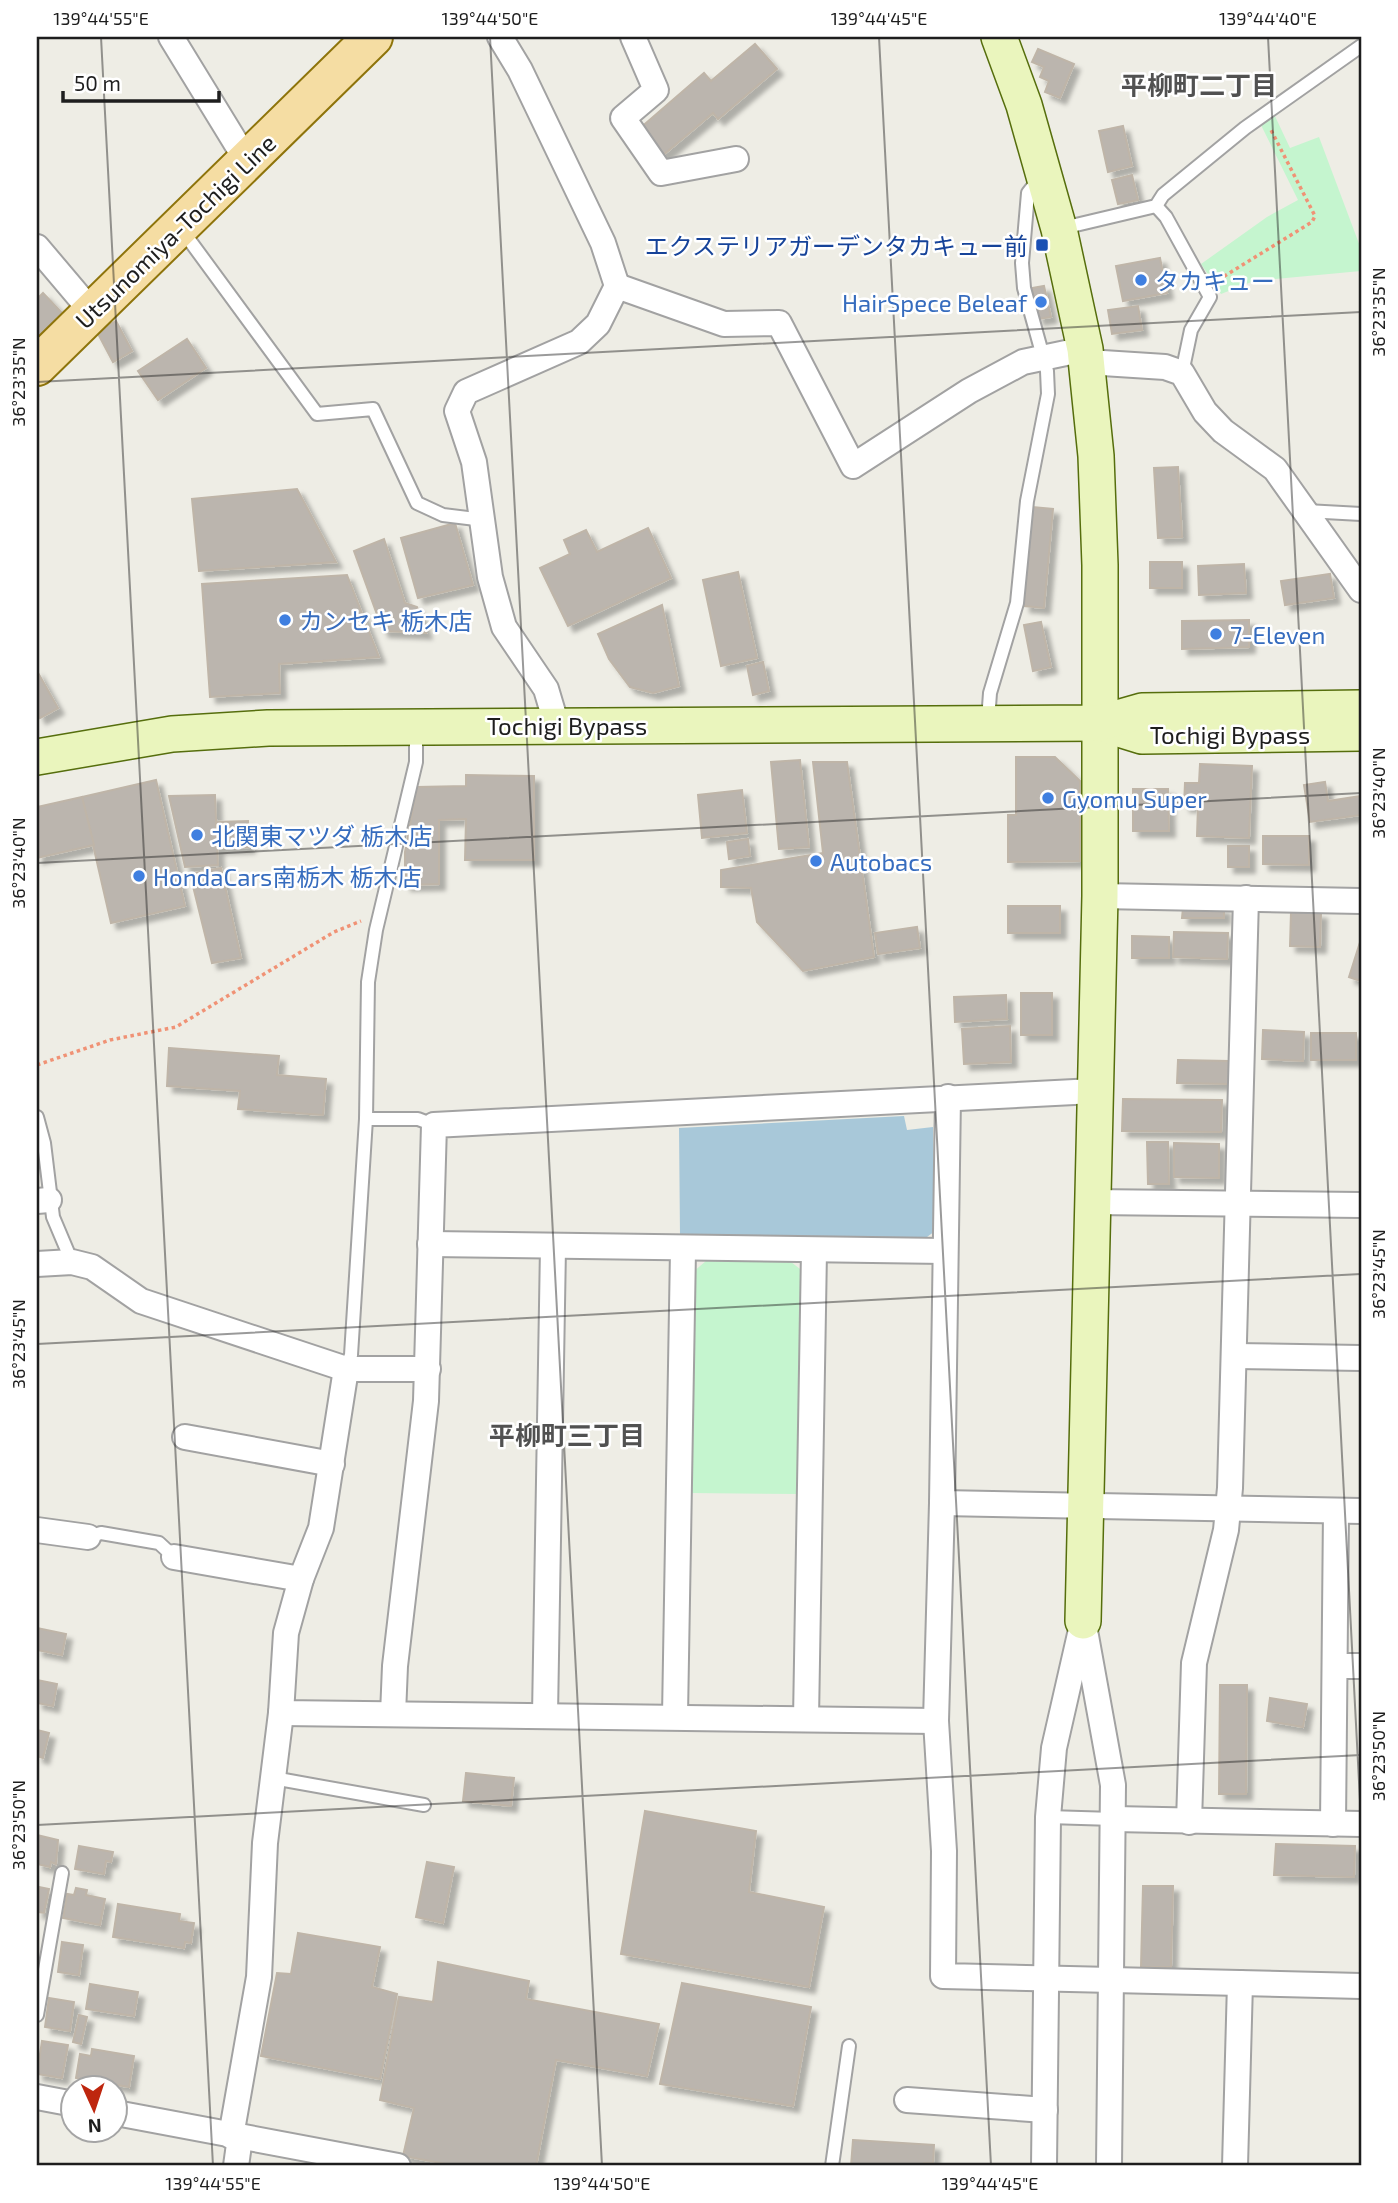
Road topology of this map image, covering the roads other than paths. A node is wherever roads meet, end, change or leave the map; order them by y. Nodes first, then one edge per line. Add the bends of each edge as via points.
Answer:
1 (171, 37) edge
2 (373, 37) edge
3 (500, 37) edge
4 (633, 37) edge
5 (999, 37) edge
6 (1361, 46) edge
7 (736, 159) dead end
8 (247, 161) junction
9 (1044, 173) junction
10 (1156, 205) junction
11 (179, 227) junction
12 (1059, 229) junction
13 (37, 247) edge
14 (617, 286) junction
15 (92, 312) junction
16 (1043, 356) junction
17 (1086, 356) junction
18 (37, 366) edge
19 (1182, 373) junction
20 (1304, 510) junction
21 (1361, 514) edge
22 (484, 520) junction
23 (1361, 590) edge
24 (1361, 708) edge
25 (1100, 723) junction
26 (988, 724) junction
27 (416, 726) junction
28 (557, 726) junction
29 (1361, 733) edge
30 (37, 757) edge
31 (1100, 896) junction
32 (1246, 898) junction
33 (1361, 901) edge
34 (1094, 1090) junction
35 (948, 1097) junction
36 (37, 1117) edge
37 (366, 1119) junction
38 (434, 1125) junction
39 (43, 1200) edge
40 (1092, 1202) junction
41 (1237, 1202) junction
42 (1361, 1205) edge
43 (430, 1244) junction
44 (553, 1247) junction
45 (683, 1250) junction
46 (814, 1251) junction
47 (945, 1251) junction
48 (72, 1262) junction
49 (37, 1264) edge
50 (1234, 1356) junction
51 (1361, 1358) edge
52 (428, 1368) junction
53 (346, 1369) junction
54 (185, 1437) dead end
55 (332, 1464) junction
56 (942, 1503) junction
57 (1086, 1506) junction
58 (1229, 1507) junction
59 (1336, 1511) junction
60 (1361, 1511) edge
61 (37, 1530) edge
62 (88, 1537) joint
63 (174, 1558) joint
64 (301, 1579) junction
65 (1083, 1621) junction
66 (1336, 1666) junction
67 (1361, 1667) edge
68 (281, 1713) junction
69 (393, 1714) junction
70 (545, 1715) junction
71 (675, 1716) junction
72 (806, 1719) junction
73 (936, 1720) junction
74 (273, 1778) junction
75 (424, 1805) dead end
76 (1048, 1817) junction
77 (1114, 1819) junction
78 (1189, 1822) junction
79 (1333, 1824) junction
80 (1361, 1824) edge
81 (62, 1873) dead end
82 (1047, 1980) junction
83 (1112, 1980) junction
84 (1240, 1983) junction
85 (1361, 1986) edge
86 (37, 2015) edge
87 (849, 2046) dead end
88 (37, 2097) edge
89 (907, 2100) dead end
90 (60, 2101) edge
91 (1045, 2110) junction
92 (130, 2116) edge
93 (236, 2136) junction
94 (342, 2161) edge
95 (236, 2166) edge
96 (398, 2166) edge
97 (832, 2166) edge
98 (1044, 2166) edge
99 (1109, 2166) edge
100 (1235, 2166) edge

1 - 8 street
2 - 8 main road, Utsunomiya-Tochigi Line
3 - 14 street via 603,243
4 - 7 street via 656,90 623,118 661,173
5 - 9 street
6 - 10 lane via 1264,115
8 - 11 main road, Utsunomiya-Tochigi Line
9 - 12 street
9 - 16 lane via 1028,193 1022,263 1024,288
10 - 12 lane
10 - 19 lane via 1210,297 1191,330
11 - 15 main road, Utsunomiya-Tochigi Line
11 - 22 lane via 317,414 373,409 417,503 443,515
12 - 17 street
13 - 15 street
14 - 16 street via 724,324 779,323 853,466 969,391
14 - 22 street via 598,324 579,342 466,392 457,411 474,462
15 - 18 main road, Utsunomiya-Tochigi Line
16 - 17 street
16 - 26 lane via 1048,394 1027,501 1017,603 990,692
17 - 19 street
17 - 25 street via 1096,456
19 - 20 street via 1205,412 1275,469
20 - 21 lane
20 - 23 street
22 - 28 street via 490,577 504,627 546,689
24 - 25 street, Tochigi Bypass via 1142,711
25 - 26 street, Tochigi Bypass
25 - 29 street, Tochigi Bypass via 1142,736
25 - 31 street
26 - 28 street, Tochigi Bypass
27 - 28 street, Tochigi Bypass
27 - 30 street, Tochigi Bypass via 172,734
27 - 37 lane via 416,762 380,917 366,1011
31 - 32 street
31 - 34 street
32 - 33 street
32 - 41 street
34 - 35 street
34 - 40 street
35 - 38 street
35 - 47 street
36 - 39 lane via 44,1143
37 - 38 lane via 418,1119
37 - 53 lane via 351,1355
38 - 43 street
39 - 48 lane
40 - 41 street
40 - 57 street
41 - 42 street
41 - 50 street
43 - 44 street
43 - 52 street
44 - 45 street
44 - 70 street
45 - 46 street
45 - 71 street
46 - 47 street
46 - 72 street
47 - 56 street
48 - 49 street
48 - 53 street via 92,1267 141,1301
50 - 51 street
50 - 58 street
52 - 53 street
52 - 69 street
53 - 55 street
54 - 55 street
55 - 64 street via 321,1528
56 - 57 street
56 - 73 street
57 - 58 street
57 - 65 street
58 - 59 street
58 - 78 street via 1194,1663
59 - 60 street
59 - 66 street
61 - 62 street
62 - 63 lane via 101,1533 159,1543
63 - 64 street
64 - 68 street via 286,1633
65 - 76 street via 1054,1748
65 - 77 street via 1112,1766
66 - 67 street
66 - 79 street
68 - 69 street
68 - 74 street
69 - 70 street
70 - 71 street
71 - 72 street
72 - 73 street
73 - 82 street via 944,1851 943,1976
74 - 75 lane
74 - 93 street via 259,1977
76 - 77 lane
76 - 82 street
77 - 78 street
77 - 83 street
78 - 79 street
79 - 80 street
81 - 86 lane
82 - 83 street
82 - 91 street
83 - 84 street
83 - 99 street
84 - 85 street
84 - 100 street
87 - 97 lane
88 - 90 street
89 - 91 street
91 - 98 street
92 - 93 street
93 - 94 street
93 - 95 street
94 - 96 street

